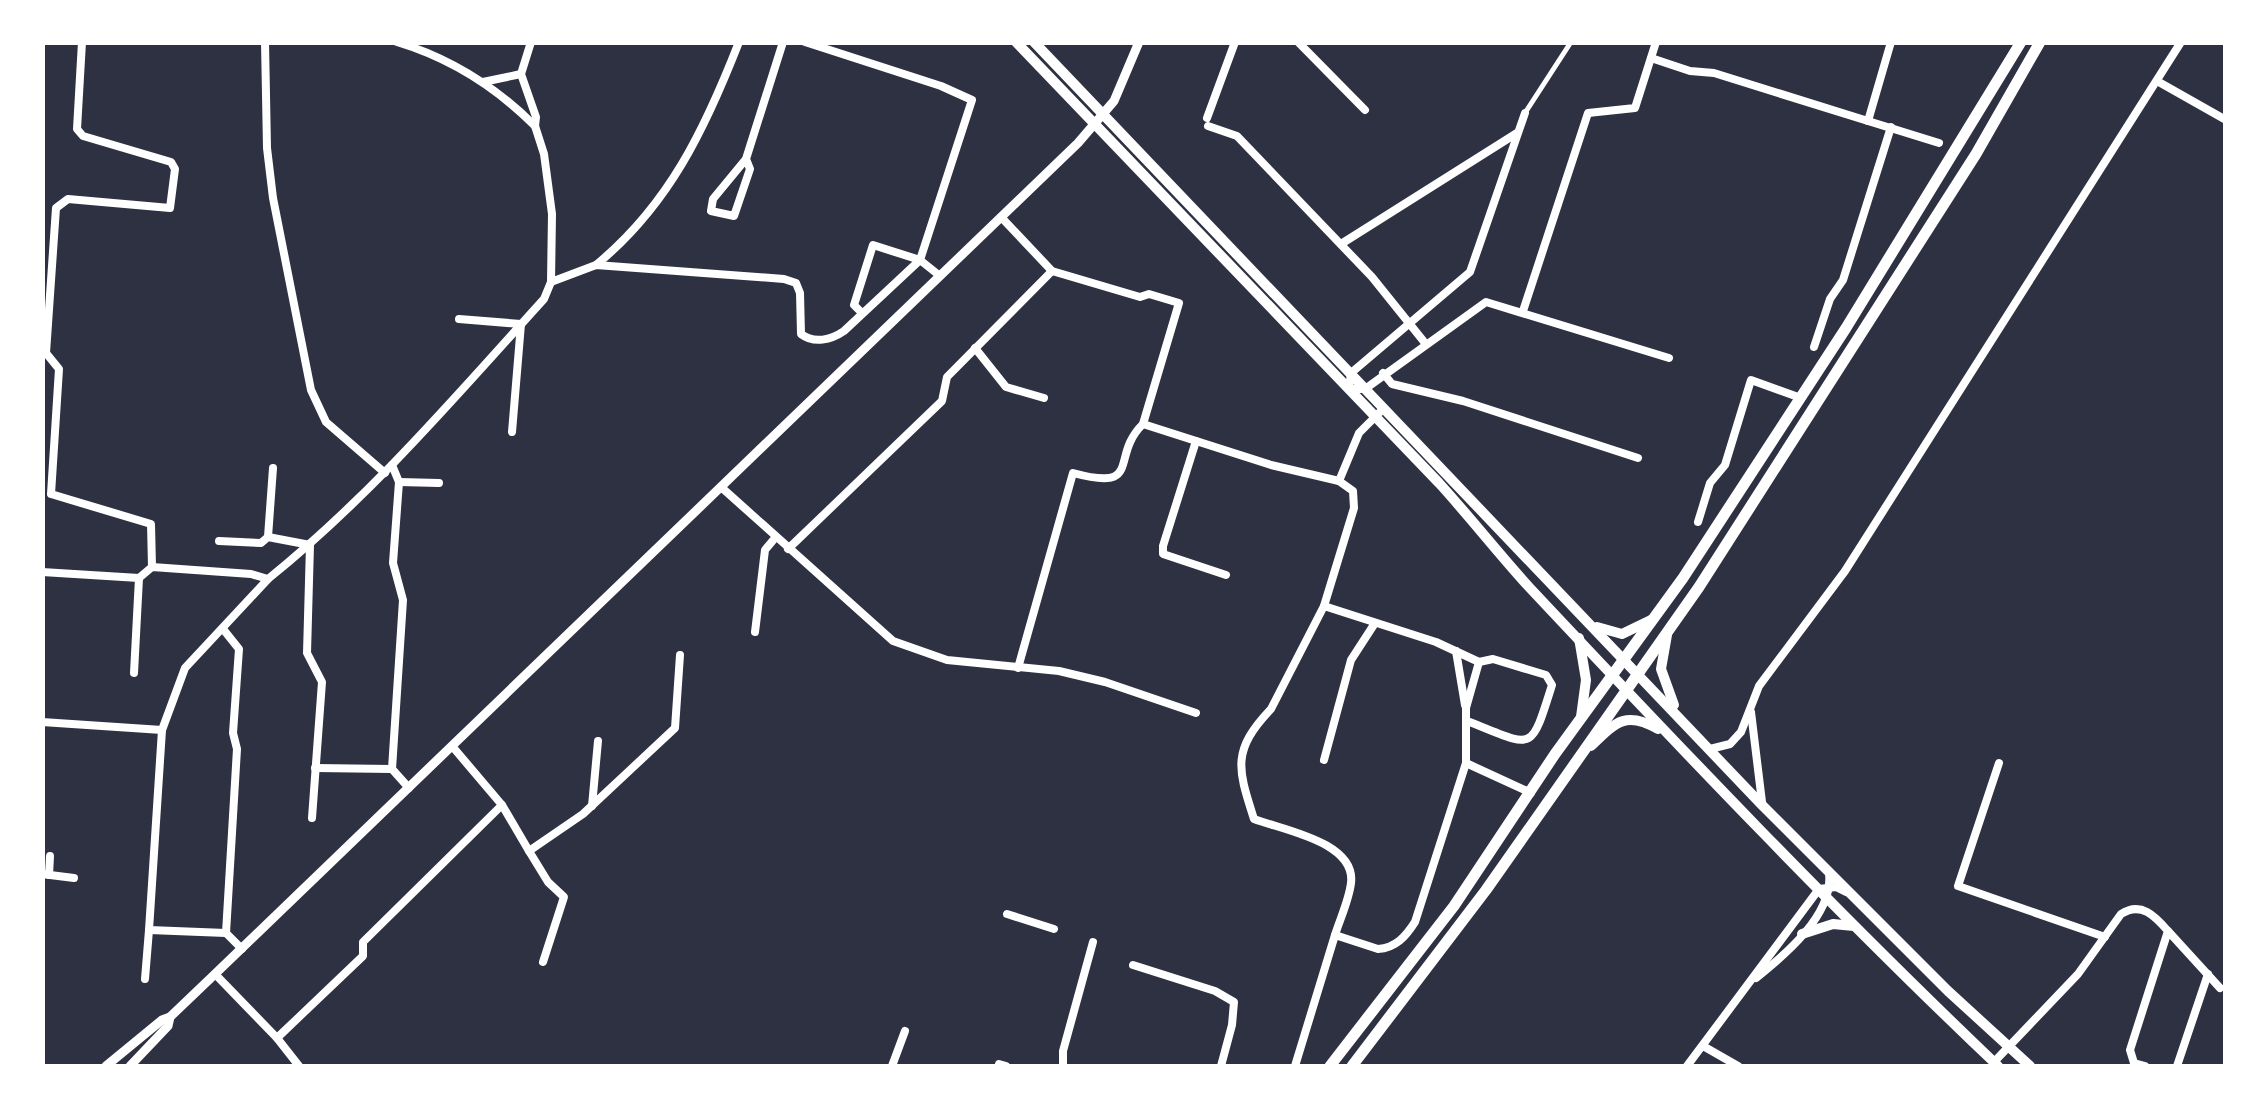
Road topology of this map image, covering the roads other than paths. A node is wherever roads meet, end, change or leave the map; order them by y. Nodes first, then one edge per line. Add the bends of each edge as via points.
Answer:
1 (82, 42) edge
2 (264, 42) edge
3 (397, 42) edge
4 (531, 42) edge
5 (740, 42) edge
6 (783, 42) edge
7 (805, 42) edge
8 (1016, 42) edge
9 (1034, 42) edge
10 (1139, 42) edge
11 (1235, 42) edge
12 (1298, 42) edge
13 (1571, 42) edge
14 (1656, 42) edge
15 (1891, 42) edge
16 (2021, 42) edge
17 (2040, 42) edge
18 (2181, 42) edge
19 (1652, 58) junction
20 (521, 74) junction
21 (2156, 81) junction
22 (482, 82) junction
23 (1365, 110) dead end
24 (1526, 112) joint
25 (1099, 120) junction
26 (1868, 120) junction
27 (2226, 120) edge
28 (536, 126) junction
29 (1891, 128) junction
30 (1516, 133) junction
31 (1939, 143) dead end
32 (746, 158) junction
33 (42, 216) edge
34 (56, 217) junction
35 (1001, 217) junction
36 (1341, 244) junction
37 (920, 260) junction
38 (596, 265) junction
39 (1052, 270) junction
40 (940, 276) junction
41 (551, 282) junction
42 (1523, 311) junction
43 (862, 313) junction
44 (459, 319) dead end
45 (521, 324) junction
46 (1410, 326) junction
47 (1424, 343) junction
48 (1814, 347) dead end
49 (975, 348) junction
50 (1669, 358) dead end
51 (1351, 373) junction
52 (1383, 373) junction
53 (1369, 385) junction
54 (1349, 389) junction
55 (1044, 398) dead end
56 (1801, 398) junction
57 (1379, 412) junction
58 (440, 414) junction
59 (1143, 424) junction
60 (444, 428) dead end
61 (512, 432) dead end
62 (1196, 441) junction
63 (1638, 458) dead end
64 (392, 465) junction
65 (273, 468) dead end
66 (385, 473) junction
67 (1339, 481) junction
68 (399, 482) junction
69 (439, 483) dead end
70 (721, 487) junction
71 (1698, 522) dead end
72 (268, 537) junction
73 (775, 538) junction
74 (219, 541) dead end
75 (310, 544) junction
76 (788, 549) junction
77 (152, 567) junction
78 (42, 572) edge
79 (1226, 575) dead end
80 (139, 578) junction
81 (268, 579) junction
82 (1324, 606) junction
83 (1653, 618) junction
84 (1375, 624) junction
85 (1592, 624) junction
86 (223, 629) junction
87 (754, 632) dead end
88 (1668, 632) junction
89 (1578, 637) junction
90 (1456, 650) junction
91 (680, 655) dead end
92 (1624, 658) junction
93 (1478, 662) junction
94 (1018, 668) junction
95 (134, 673) dead end
96 (1638, 673) junction
97 (1612, 674) junction
98 (1626, 690) junction
99 (1466, 708) junction
100 (1750, 708) junction
101 (1196, 713) dead end
102 (1581, 717) junction
103 (1681, 719) junction
104 (42, 722) edge
105 (1467, 722) junction
106 (162, 730) junction
107 (1667, 735) junction
108 (598, 741) dead end
109 (452, 746) junction
110 (1710, 749) junction
111 (1324, 760) dead end
112 (1466, 763) junction
113 (1999, 763) dead end
114 (1573, 764) junction
115 (315, 768) junction
116 (392, 768) junction
117 (409, 788) junction
118 (1531, 793) junction
119 (1762, 804) junction
120 (502, 805) junction
121 (592, 806) junction
122 (312, 818) dead end
123 (529, 851) junction
124 (50, 856) dead end
125 (1828, 873) junction
126 (46, 874) edge
127 (74, 878) dead end
128 (1825, 891) junction
129 (1848, 893) junction
130 (1007, 914) dead end
131 (1856, 926) junction
132 (1054, 929) dead end
133 (149, 930) junction
134 (2168, 932) junction
135 (226, 933) junction
136 (1802, 934) junction
137 (1335, 936) junction
138 (2105, 937) junction
139 (1092, 942) dead end
140 (242, 949) junction
141 (543, 962) dead end
142 (1134, 965) dead end
143 (215, 974) junction
144 (2208, 974) junction
145 (145, 979) dead end
146 (1752, 980) junction
147 (2220, 988) dead end
148 (170, 1017) junction
149 (904, 1031) dead end
150 (276, 1038) junction
151 (139, 1041) junction
152 (1702, 1046) junction
153 (2008, 1046) junction
154 (1996, 1064) edge
155 (106, 1066) edge
156 (114, 1066) edge
157 (130, 1066) edge
158 (299, 1066) edge
159 (892, 1066) edge
160 (1063, 1066) edge
161 (1221, 1066) edge
162 (1295, 1066) edge
163 (1330, 1066) edge
164 (1352, 1066) edge
165 (1687, 1066) edge
166 (1738, 1066) edge
167 (2030, 1066) edge
168 (2145, 1066) edge
169 (2177, 1066) edge

1 - 34 street via 77,129 171,162 172,202 166,208 68,199
2 - 66 street via 273,198 310,390 326,422
3 - 22 street
4 - 20 street
5 - 38 street via 679,173 628,238
6 - 32 street
7 - 37 street via 972,100
8 - 25 main road
9 - 25 main road
10 - 25 street via 1120,91
11 - 36 street via 1208,122 1237,136
12 - 23 street
13 - 24 street
14 - 19 street
15 - 26 street
16 - 56 main road
17 - 88 main road via 1973,158
18 - 21 street
19 - 26 street
19 - 42 street via 1635,108 1588,113
20 - 22 street
20 - 28 street
21 - 27 street
21 - 100 street via 1845,571 1781,652
22 - 28 street
24 - 30 street
25 - 35 street
25 - 51 main road
25 - 54 main road
26 - 29 street
28 - 41 street via 552,214
29 - 31 street
29 - 48 street via 1843,280
30 - 36 street
30 - 46 street via 1470,272
32 - 32 street via 750,169 734,216 711,211
33 - 34 street
34 - 77 street via 46,353 59,369 51,494 152,524
35 - 39 street
35 - 40 street
36 - 46 street
37 - 40 street
37 - 43 street
37 - 43 street via 873,244 854,306
38 - 41 street
38 - 43 street via 796,283 800,329 815,341 836,337
39 - 49 street
39 - 59 street via 1179,303
40 - 70 street
41 - 45 street
42 - 47 street via 1486,302
42 - 50 street
44 - 45 street
45 - 58 street
45 - 61 street
46 - 47 street
46 - 51 street
47 - 52 street
49 - 55 street via 1006,387
49 - 76 street via 946,378 942,401
51 - 53 main road
51 - 54 street
52 - 53 street
52 - 63 street via 1392,384 1463,400
53 - 54 street
53 - 57 main road
54 - 57 main road
56 - 71 street via 1752,380
56 - 83 main road
57 - 67 street via 1359,433
57 - 85 main road
57 - 89 main road
58 - 60 street
58 - 64 street
59 - 62 street
59 - 94 street via 1114,479 1074,473
62 - 67 street
62 - 79 street via 1163,554
64 - 66 street
64 - 68 street
65 - 72 street
66 - 75 street
67 - 82 street via 1353,491 1354,508
68 - 69 street
68 - 116 street via 393,563 402,600
70 - 73 street
70 - 109 street
72 - 74 street via 261,543
72 - 75 street
73 - 76 street
73 - 87 street via 766,550
75 - 81 street
75 - 115 street via 307,653 322,682
76 - 94 street via 894,641 948,660
77 - 80 street
77 - 81 street
78 - 80 street
80 - 95 street
81 - 86 street
82 - 84 street
82 - 137 street via 1258,722 1239,772 1254,820 1335,849 1346,860 1351,884
83 - 85 main road via 1622,634
83 - 92 main road
84 - 90 street
84 - 111 street via 1351,660
85 - 92 main road
86 - 106 street via 186,668
86 - 135 street via 238,649
88 - 96 main road
88 - 103 main road via 1662,678
89 - 97 main road
89 - 102 main road via 1586,680
90 - 93 street
90 - 99 street
91 - 121 street via 675,728
92 - 96 main road
92 - 97 main road
93 - 99 street
93 - 105 street via 1493,659 1546,675 1552,685 1530,739
94 - 101 street via 1105,682
96 - 98 main road
96 - 103 main road
97 - 98 main road
97 - 102 main road
98 - 107 main road
98 - 114 main road
99 - 105 street
100 - 110 street via 1735,739
100 - 119 street
102 - 118 main road
103 - 110 main road
104 - 106 street
105 - 112 street
106 - 133 street
107 - 114 main road via 1640,720 1622,721
107 - 128 main road
108 - 121 street
109 - 117 street
109 - 120 street
110 - 119 main road
112 - 118 street
112 - 137 street via 1410,931 1378,950
113 - 138 street via 1958,886
114 - 164 main road
115 - 116 street
115 - 122 street
116 - 117 street
117 - 140 street
118 - 163 main road
119 - 125 main road
120 - 123 street
120 - 150 street via 363,942 363,956
121 - 123 street
123 - 141 street via 564,897
124 - 126 street
125 - 128 street
125 - 129 main road
126 - 127 street
128 - 129 street
128 - 131 main road
128 - 136 street
128 - 146 street
129 - 153 main road
130 - 132 street
131 - 136 main road via 1832,924
131 - 154 main road
133 - 135 street
133 - 145 street
134 - 138 street via 2140,908 2129,909
134 - 144 street
134 - 168 street via 2130,1050 2134,1063
135 - 140 street
136 - 146 street
137 - 162 street
138 - 153 street
139 - 160 street
140 - 143 street
142 - 161 street via 1234,1002
143 - 148 street
143 - 150 street
144 - 147 street
144 - 169 street
146 - 152 street
148 - 151 street
148 - 157 street
149 - 159 street
150 - 158 street
151 - 155 street
151 - 156 street
152 - 165 street
152 - 166 street
153 - 154 street
153 - 167 main road

